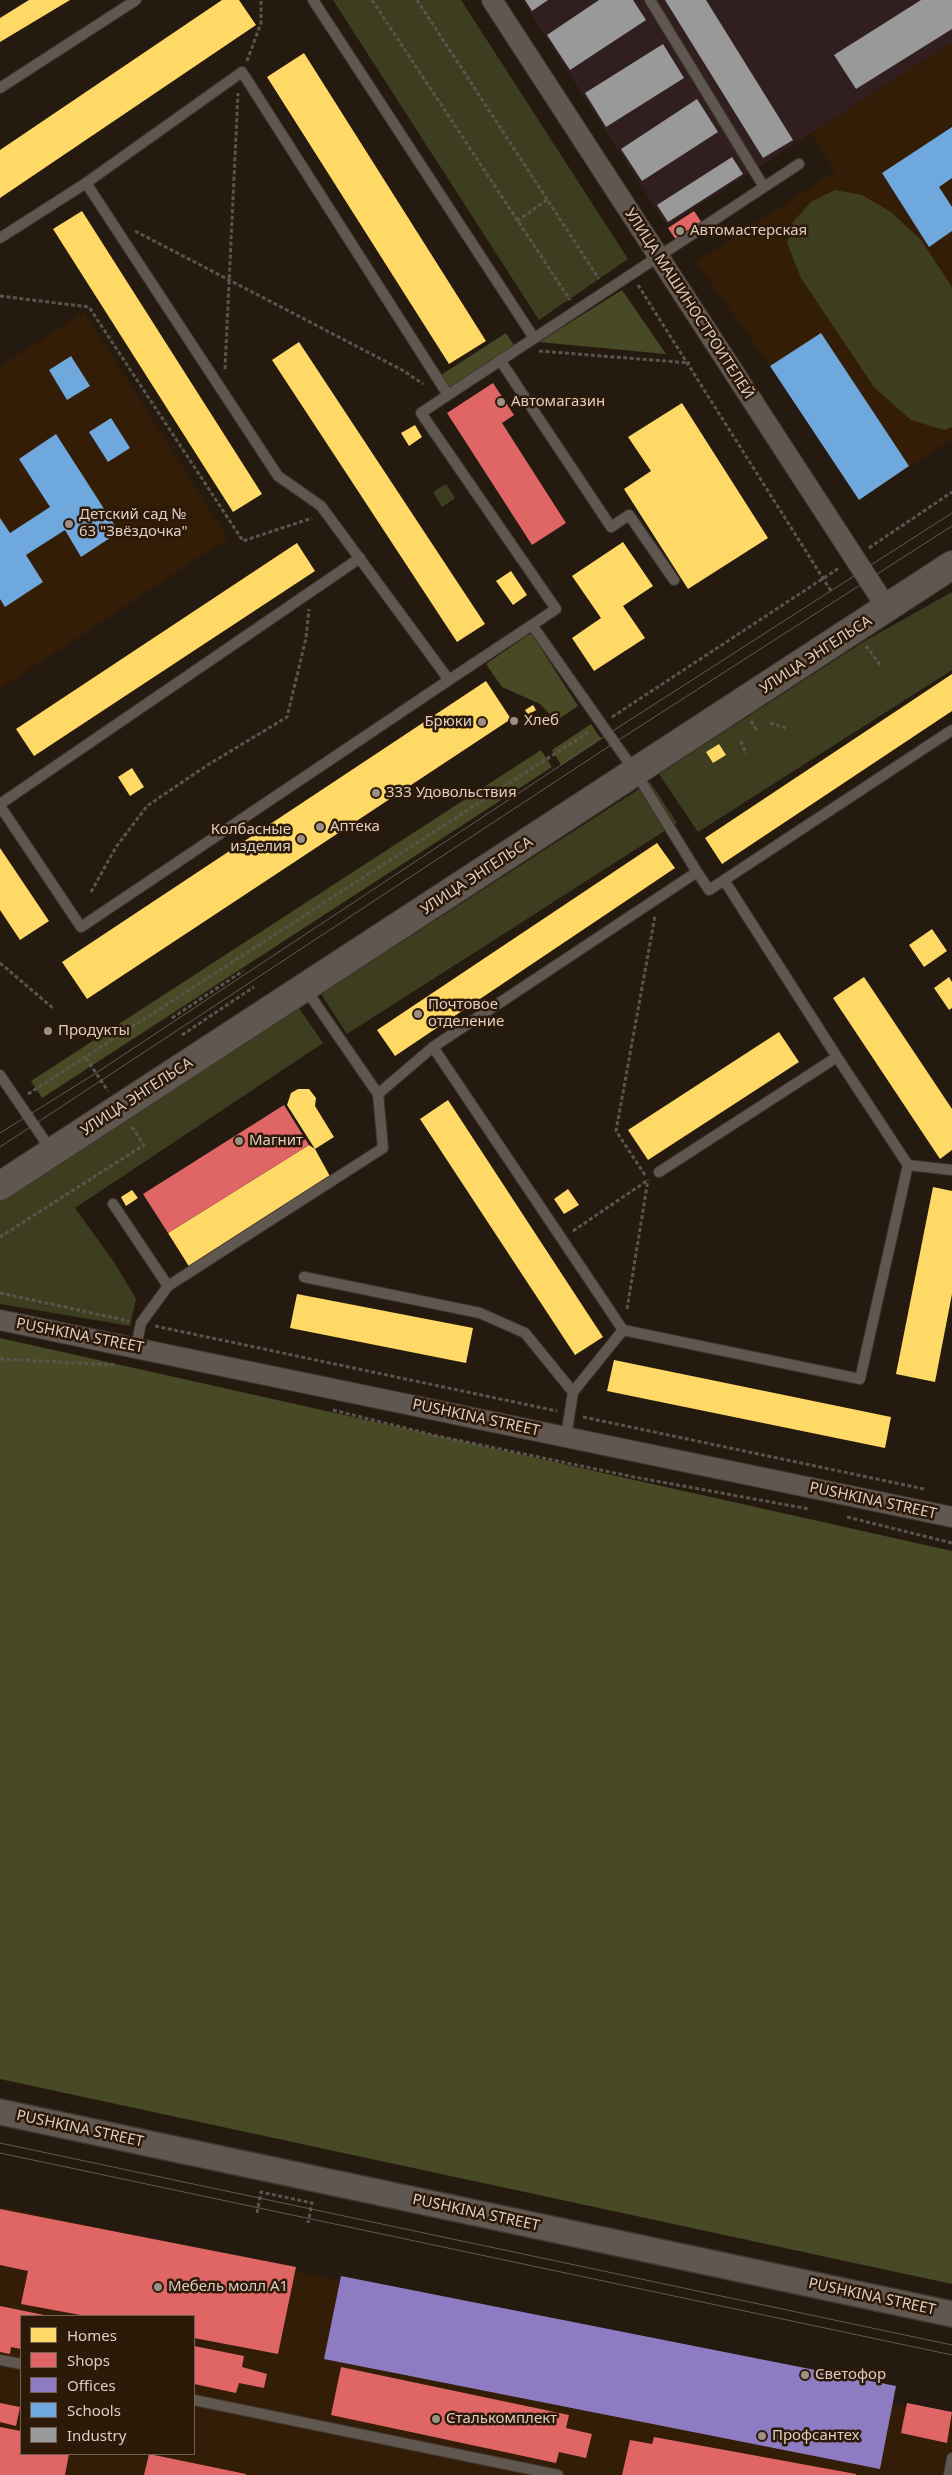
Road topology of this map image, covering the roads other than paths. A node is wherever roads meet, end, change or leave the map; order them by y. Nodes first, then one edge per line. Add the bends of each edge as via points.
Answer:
1 (136, 0) edge
2 (313, 0) edge
3 (492, 0) edge
4 (650, 0) edge
5 (0, 88) edge
6 (799, 164) dead end
7 (86, 183) junction
8 (764, 187) junction
9 (0, 238) edge
10 (658, 257) junction
11 (534, 338) junction
12 (500, 360) junction
13 (446, 396) junction
14 (360, 558) junction
15 (952, 565) edge
16 (674, 580) dead end
17 (887, 608) junction
18 (532, 625) junction
19 (449, 680) junction
20 (952, 730) edge
21 (636, 773) junction
22 (0, 805) edge
23 (697, 872) junction
24 (724, 880) junction
25 (305, 988) junction
26 (433, 1047) junction
27 (837, 1057) junction
28 (0, 1075) edge
29 (378, 1094) junction
30 (53, 1152) junction
31 (908, 1165) junction
32 (952, 1170) edge
33 (659, 1172) dead end
34 (0, 1186) edge
35 (113, 1204) dead end
36 (304, 1276) dead end
37 (168, 1286) junction
38 (0, 1320) edge
39 (623, 1330) junction
40 (136, 1347) junction
41 (573, 1392) junction
42 (566, 1437) junction
43 (952, 1517) edge
44 (0, 2112) edge
45 (952, 2314) edge
46 (0, 2360) edge
47 (20, 2364) edge
48 (195, 2400) edge
49 (952, 2458) edge
50 (558, 2475) edge
51 (949, 2475) edge

1 - 5 lane
2 - 11 lane
3 - 10 street, УЛИЦА МАШИНОСТРОИТЕЛЕЙ
4 - 8 lane
6 - 8 lane
7 - 9 lane
7 - 13 lane via 242,72
7 - 14 lane via 278,476 321,506
8 - 10 lane
10 - 11 lane
10 - 17 street, УЛИЦА МАШИНОСТРОИТЕЛЕЙ
11 - 12 lane
12 - 13 lane
12 - 16 lane via 611,527 629,515
13 - 18 lane via 421,413 556,609
14 - 19 lane
14 - 22 lane
15 - 17 main road, УЛИЦА ЭНГЕЛЬСА
17 - 21 main road, УЛИЦА ЭНГЕЛЬСА
18 - 19 lane
18 - 21 lane
19 - 22 lane via 81,927
20 - 24 lane
21 - 23 lane
21 - 25 main road, УЛИЦА ЭНГЕЛЬСА
23 - 24 lane via 709,890
23 - 26 lane
24 - 27 lane
25 - 29 lane
25 - 30 main road, УЛИЦА ЭНГЕЛЬСА
26 - 29 lane
26 - 39 lane
27 - 31 lane
27 - 33 lane
28 - 30 lane
29 - 37 lane via 383,1148
30 - 34 main road, УЛИЦА ЭНГЕЛЬСА
31 - 32 lane
31 - 39 lane via 860,1380
35 - 37 lane
36 - 41 lane via 480,1313 526,1332
37 - 40 lane via 142,1323
38 - 40 street, PUSHKINA STREET
39 - 41 lane
40 - 42 street, PUSHKINA STREET
41 - 42 lane
42 - 43 street, PUSHKINA STREET
44 - 45 street, PUSHKINA STREET
46 - 47 lane
48 - 50 lane
49 - 51 lane

